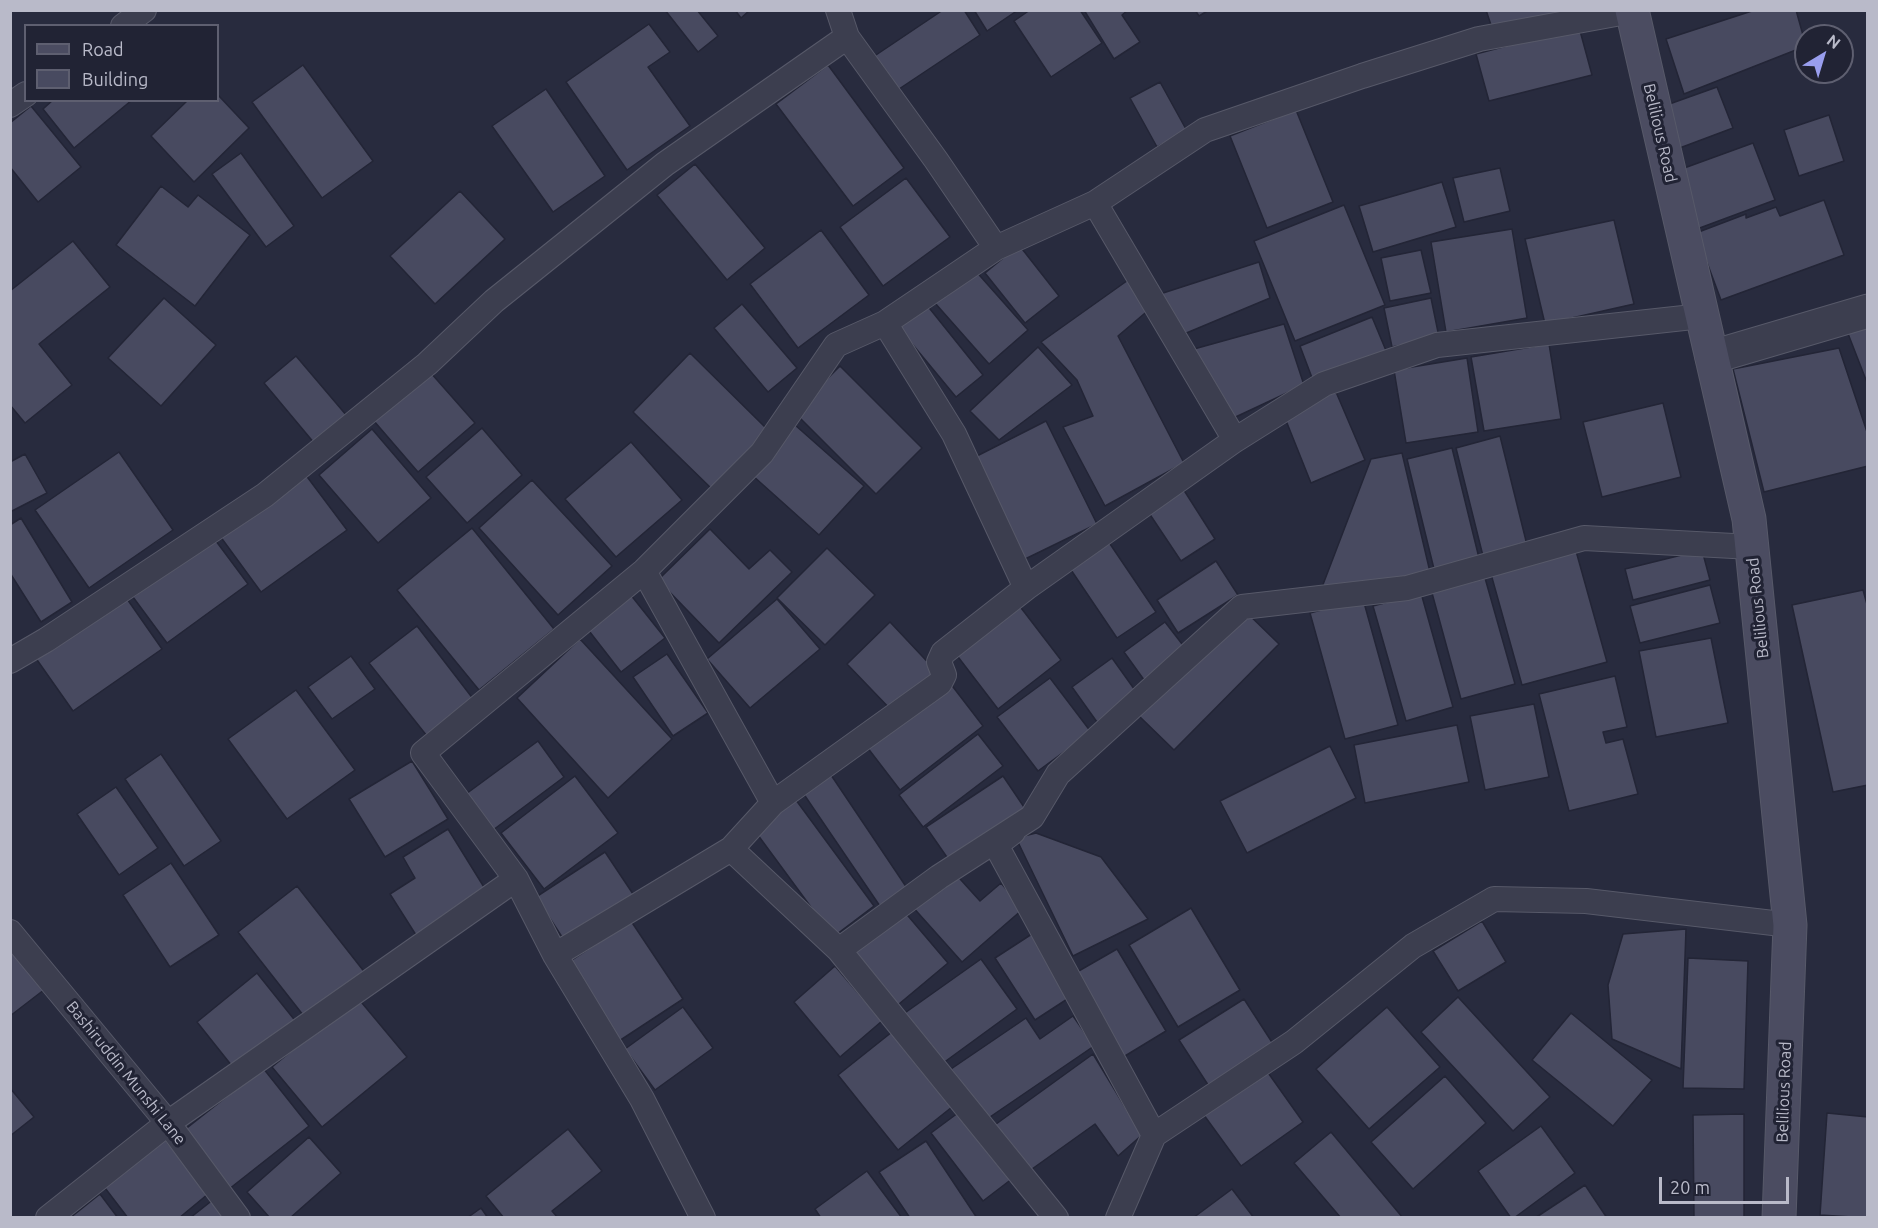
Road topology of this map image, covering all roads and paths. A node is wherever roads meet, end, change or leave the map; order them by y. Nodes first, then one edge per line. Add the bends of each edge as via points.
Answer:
1 (144, 10) edge
2 (838, 10) edge
3 (1632, 11) edge
4 (126, 24) edge
5 (847, 37) junction
6 (24, 95) edge
7 (10, 105) edge
8 (1095, 203) junction
9 (996, 248) junction
10 (1868, 311) edge
11 (1702, 316) junction
12 (885, 323) junction
13 (1712, 357) junction
14 (1235, 440) junction
15 (1752, 548) junction
16 (644, 571) junction
17 (1026, 588) junction
18 (10, 661) edge
19 (773, 803) junction
20 (1032, 817) junction
21 (731, 849) junction
22 (516, 879) junction
23 (1790, 925) junction
24 (10, 932) edge
25 (839, 950) junction
26 (555, 955) junction
27 (168, 1123) junction
28 (1154, 1135) junction
29 (48, 1218) edge
30 (238, 1218) edge
31 (703, 1218) edge
32 (1056, 1218) edge
33 (1118, 1218) edge
34 (1779, 1218) edge

1 - 4 lane
2 - 5 lane
3 - 8 lane via 1479,39 1205,130
3 - 11 main road, Belilious Road
5 - 9 lane
5 - 18 lane via 665,164 494,301 427,364 265,495
6 - 7 lane
8 - 9 lane
8 - 14 lane
9 - 12 lane
10 - 13 street
11 - 13 main road, Belilious Road
11 - 14 lane via 1437,345 1324,384
12 - 16 lane via 836,345 762,453
12 - 17 lane via 954,434
13 - 15 main road, Belilious Road via 1749,519
14 - 17 lane
15 - 20 lane via 1584,538 1407,588 1242,607 1058,774
15 - 23 main road, Belilious Road
16 - 19 lane
16 - 22 lane via 423,753
17 - 19 lane via 943,653 939,662 944,675 940,683
19 - 21 lane
20 - 25 lane via 939,877
20 - 28 lane via 996,845
21 - 25 lane
21 - 26 lane
22 - 26 lane
22 - 27 lane
23 - 28 lane via 1586,901 1494,899 1413,946 1294,1042
23 - 34 main road, Belilious Road
24 - 27 lane, Bashiruddin Munshi Lane
25 - 32 lane
26 - 31 lane via 642,1099
27 - 29 lane
27 - 30 lane, Bashiruddin Munshi Lane
28 - 33 lane

